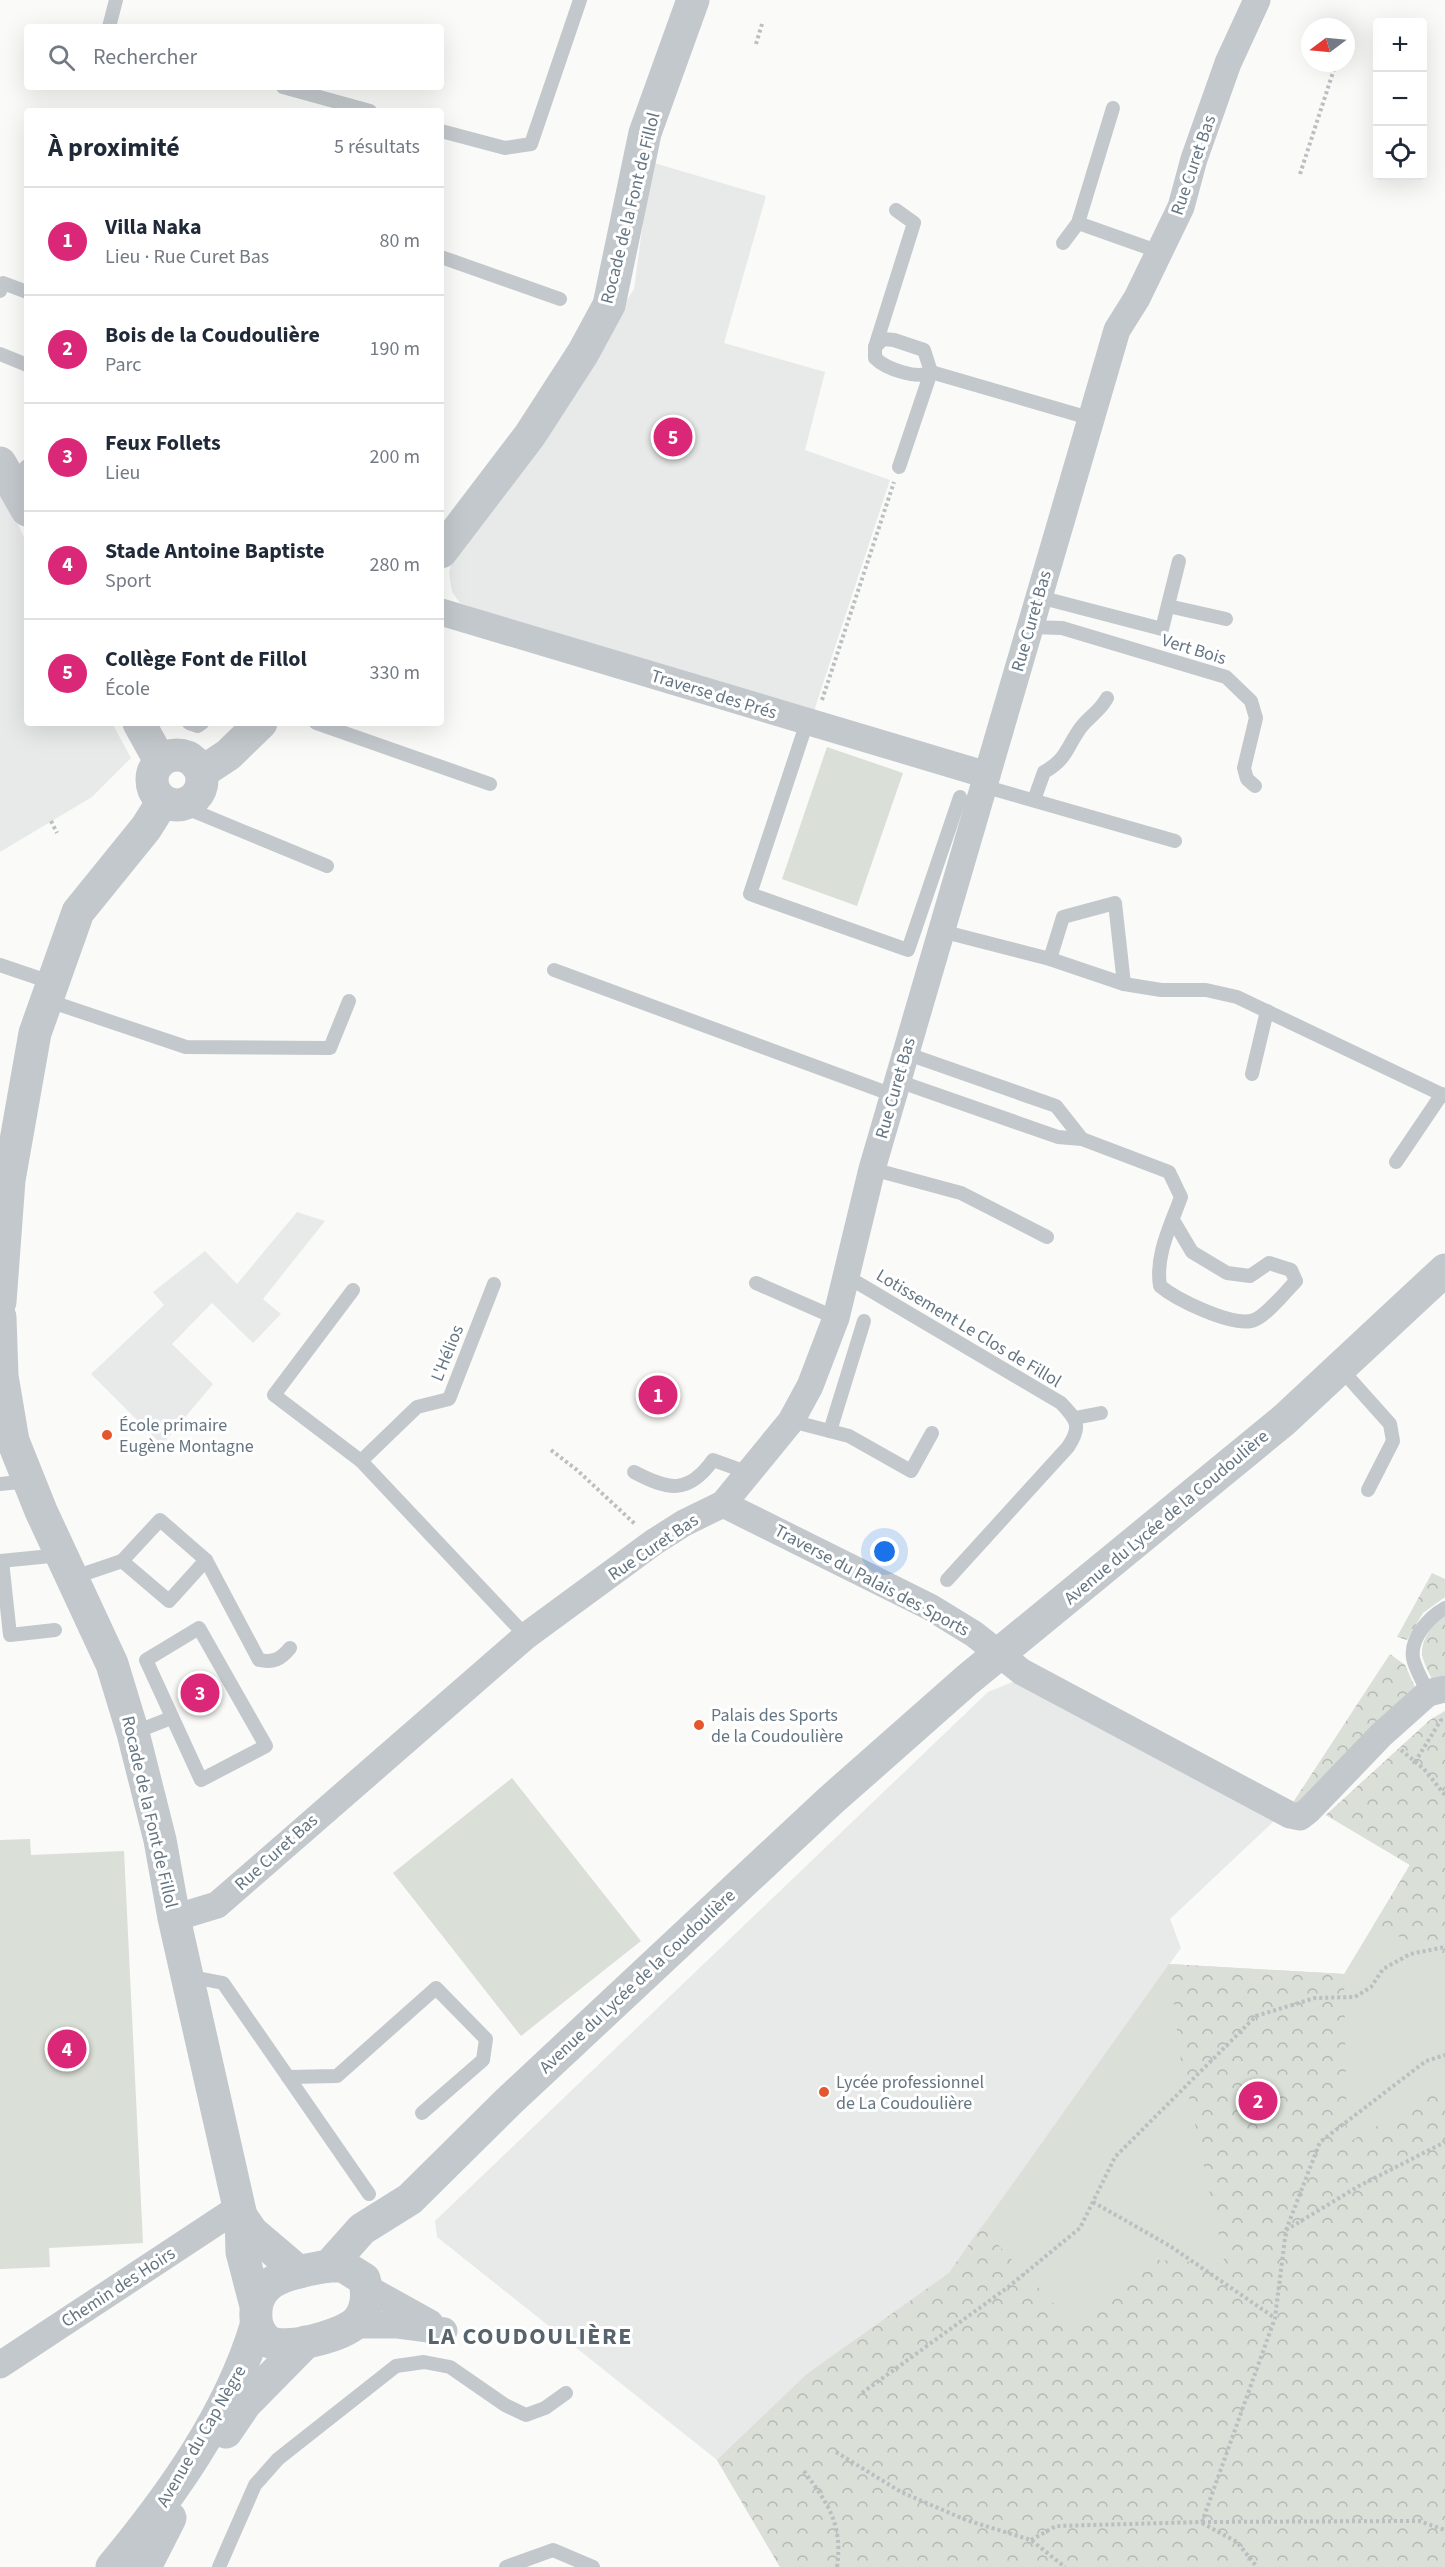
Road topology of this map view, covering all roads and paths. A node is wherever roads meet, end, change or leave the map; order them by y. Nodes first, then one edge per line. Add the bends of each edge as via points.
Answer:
1 (116, 0) edge
2 (580, 0) edge
3 (693, 0) edge
4 (1257, 0) edge
5 (110, 24) edge
6 (762, 24) dead end
7 (756, 44) dead end
8 (1333, 72) edge
9 (294, 90) edge
10 (359, 108) edge
11 (1113, 108) dead end
12 (444, 131) edge
13 (1300, 174) dead end
14 (896, 210) dead end
15 (1078, 224) junction
16 (1063, 243) dead end
17 (1160, 252) junction
18 (444, 257) edge
19 (0, 291) edge
20 (24, 291) edge
21 (560, 299) dead end
22 (875, 347) junction
23 (0, 354) edge
24 (24, 364) edge
25 (931, 372) junction
26 (1089, 418) junction
27 (899, 467) joint
28 (13, 470) edge
29 (24, 501) edge
30 (444, 548) edge
31 (1179, 561) dead end
32 (1039, 597) junction
33 (1168, 606) junction
34 (444, 613) edge
35 (1226, 619) dead end
36 (1030, 627) junction
37 (1107, 698) dead end
38 (810, 723) junction
39 (141, 726) edge
40 (258, 726) edge
41 (325, 726) edge
42 (160, 761) junction
43 (202, 772) junction
44 (490, 784) dead end
45 (977, 786) junction
46 (1255, 786) dead end
47 (1034, 800) junction
48 (176, 802) junction
49 (51, 821) dead end
50 (57, 833) dead end
51 (1175, 841) dead end
52 (327, 866) dead end
53 (941, 931) junction
54 (1050, 959) junction
55 (0, 965) edge
56 (554, 970) dead end
57 (1124, 984) junction
58 (50, 991) junction
59 (350, 1001) dead end
60 (1267, 1011) junction
61 (905, 1053) junction
62 (1252, 1074) dead end
63 (895, 1088) junction
64 (1443, 1095) edge
65 (1082, 1139) junction
66 (1396, 1162) dead end
67 (872, 1169) junction
68 (1173, 1220) junction
69 (1047, 1237) dead end
70 (1445, 1270) edge
71 (846, 1276) junction
72 (756, 1283) dead end
73 (494, 1284) dead end
74 (353, 1290) dead end
75 (1445, 1296) edge
76 (0, 1302) edge
77 (0, 1317) edge
78 (836, 1318) junction
79 (864, 1321) dead end
80 (1347, 1376) junction
81 (4, 1408) edge
82 (1101, 1413) dead end
83 (1075, 1418) junction
84 (791, 1421) junction
85 (830, 1431) junction
86 (932, 1433) dead end
87 (550, 1450) dead end
88 (361, 1461) junction
89 (634, 1472) dead end
90 (748, 1473) junction
91 (15, 1483) edge
92 (1368, 1490) dead end
93 (723, 1504) junction
94 (654, 1542) junction
95 (206, 1560) junction
96 (1, 1561) edge
97 (122, 1561) junction
98 (66, 1566) junction
99 (947, 1580) dead end
100 (1445, 1608) edge
101 (55, 1630) dead end
102 (526, 1636) junction
103 (290, 1648) dead end
104 (1007, 1660) junction
105 (1437, 1691) edge
106 (171, 1718) junction
107 (133, 1733) junction
108 (1381, 1735) junction
109 (1415, 1762) junction
110 (1445, 1795) edge
111 (174, 1918) junction
112 (1445, 1947) edge
113 (187, 1976) junction
114 (1445, 2055) edge
115 (288, 2077) junction
116 (422, 2114) dead end
117 (1445, 2142) edge
118 (383, 2202) junction
119 (1093, 2202) junction
120 (238, 2205) junction
121 (1286, 2230) junction
122 (192, 2238) junction
123 (242, 2252) junction
124 (314, 2269) junction
125 (365, 2283) junction
126 (255, 2314) junction
127 (1275, 2318) junction
128 (354, 2325) junction
129 (306, 2342) junction
130 (0, 2365) edge
131 (566, 2393) dead end
132 (862, 2393) dead end
133 (836, 2452) dead end
134 (804, 2471) dead end
135 (1202, 2522) junction
136 (1445, 2530) edge
137 (1031, 2540) junction
138 (112, 2567) edge
139 (145, 2567) edge
140 (219, 2567) edge
141 (506, 2567) edge
142 (593, 2567) edge
143 (837, 2567) edge
144 (1065, 2567) edge
145 (1257, 2567) edge

1 - 5 lane
2 - 12 lane via 531,144 505,148
3 - 30 street, Rocade de la Font de Fillol via 645,132 609,305 530,435
4 - 17 street, Rue Curet Bas via 1228,63 1194,159 1182,207
6 - 7 path
8 - 13 path
9 - 10 lane
11 - 15 lane
14 - 22 lane via 914,223
15 - 16 lane
15 - 17 lane
17 - 26 street, Rue Curet Bas via 1117,330
18 - 21 lane
19 - 20 lane via 3,282
22 - 25 lane via 875,358 882,364 918,375
22 - 25 lane via 883,339 924,350
23 - 24 lane
25 - 26 lane
25 - 27 lane
26 - 32 street, Rue Curet Bas
27 - 38 path
28 - 29 street
31 - 33 lane
32 - 33 lane via 1162,629
32 - 36 street, Rue Curet Bas
33 - 35 lane
34 - 38 street, Traverse des Prés
36 - 45 street, Rue Curet Bas
36 - 46 lane, Vert Bois via 1062,628 1226,677 1251,701 1256,718 1244,768 1247,779
37 - 47 lane via 1099,712 1084,723 1069,751 1057,765 1044,772
38 - 45 street, Traverse des Prés
38 - 45 lane via 750,894 908,950
39 - 42 street
40 - 43 street via 228,755
41 - 44 lane
42 - 43 street via 173,755 187,756
42 - 48 street via 152,782 157,796
43 - 48 street via 200,791
45 - 47 lane
45 - 53 street, Rue Curet Bas
47 - 51 lane
48 - 52 lane
48 - 58 street via 146,828 78,912
49 - 50 path
53 - 54 lane
53 - 61 street, Rue Curet Bas
54 - 57 lane
54 - 57 lane via 1063,917 1114,903
55 - 58 lane
56 - 63 lane
57 - 60 lane via 1161,990 1206,990 1237,997
58 - 59 lane via 186,1047 330,1048
58 - 76 street via 35,1033 10,1175
60 - 62 lane
60 - 64 lane
61 - 63 street, Rue Curet Bas
61 - 65 lane via 1056,1106
63 - 65 lane via 1058,1137
63 - 67 street, Rue Curet Bas
64 - 66 lane
65 - 68 lane via 1169,1172 1181,1197
67 - 69 lane via 961,1193
67 - 71 street, Rue Curet Bas
68 - 68 lane via 1192,1252 1227,1273 1250,1276 1269,1263 1291,1270 1296,1281 1252,1321 1231,1319 1173,1296 1160,1286 1158,1273
70 - 80 street, Avenue du Lycée de la Coudoulière
71 - 78 street, Rue Curet Bas
71 - 83 lane, Lotissement Le Clos de Fillol via 1061,1403
72 - 78 lane
73 - 88 lane, L'Hélios via 448,1399 417,1407
74 - 88 lane via 274,1395
75 - 80 street, Avenue du Lycée de la Coudoulière
77 - 81 street, Rocade de la Font de Fillol
78 - 84 street, Rue Curet Bas via 810,1386
79 - 85 lane
80 - 92 lane via 1390,1424 1393,1442
80 - 104 street, Avenue du Lycée de la Coudoulière via 1174,1539
81 - 91 street, Rocade de la Font de Fillol via 13,1441
82 - 83 lane
83 - 99 lane via 1077,1433 1068,1447
84 - 85 lane
84 - 90 street, Rue Curet Bas
85 - 86 lane via 849,1436 911,1471
87 - 94 path
88 - 102 lane
89 - 90 lane via 662,1486 691,1482 702,1476 713,1460
90 - 93 street, Rue Curet Bas
91 - 98 street, Rocade de la Font de Fillol
93 - 94 street, Rue Curet Bas
93 - 104 street, Traverse du Palais des Sports via 930,1607
94 - 102 street, Rue Curet Bas
95 - 97 lane via 160,1520
95 - 97 lane via 169,1601
95 - 103 lane via 259,1660 281,1659
96 - 98 lane
96 - 101 lane via 10,1635
97 - 98 lane
98 - 107 street, Rocade de la Font de Fillol via 112,1664
100 - 105 lane via 1423,1627 1414,1644 1413,1658
102 - 111 street, Rue Curet Bas via 217,1905
104 - 108 street via 1290,1815 1300,1817 1310,1810
104 - 118 street, Avenue du Lycée de la Coudoulière via 977,1694 882,1756
105 - 108 street
105 - 109 path via 1441,1720
106 - 106 lane via 201,1780 266,1746 199,1628 146,1660
106 - 107 lane
107 - 111 street, Rocade de la Font de Fillol
108 - 109 path
109 - 110 path
111 - 113 street, Rocade de la Font de Fillol
112 - 119 path via 1410,1954 1383,1969 1371,1987 1355,1997 1315,1998 1256,2016 1115,2157
113 - 115 lane via 223,1983
113 - 120 street, Rocade de la Font de Fillol
114 - 121 path via 1426,2061 1320,2142
115 - 116 lane via 337,2076 436,1988 486,2038 483,2060
115 - 118 lane
117 - 121 path via 1359,2186
118 - 124 street, Avenue du Lycée de la Coudoulière via 362,2229
118 - 125 street, Avenue du Lycée de la Coudoulière
119 - 127 path via 1170,2246
119 - 132 path via 1080,2228 1007,2288
120 - 122 street
120 - 123 street, Rocade de la Font de Fillol
120 - 124 street, Rocade de la Font de Fillol via 260,2240
121 - 127 path
122 - 123 street, Chemin des Hoirs
122 - 130 street, Chemin des Hoirs
123 - 126 street, Rocade de la Font de Fillol
124 - 125 street via 343,2266
124 - 126 street via 268,2285
125 - 128 street via 363,2313
125 - 128 street via 444,2331
126 - 129 street via 268,2341 278,2345
126 - 138 street, Avenue du Cap Nègre via 242,2366 186,2469
127 - 135 path
128 - 129 street
129 - 139 street, Avenue du Cap Nègre via 245,2404 168,2521
131 - 140 lane via 545,2408 526,2415 450,2367 424,2362 396,2366 278,2459 255,2485
133 - 137 path via 901,2492 966,2520
134 - 143 path via 829,2505 840,2545
135 - 136 path via 1419,2521
135 - 137 path via 1056,2526
135 - 145 path via 1237,2542
137 - 144 path
141 - 142 lane via 553,2550

